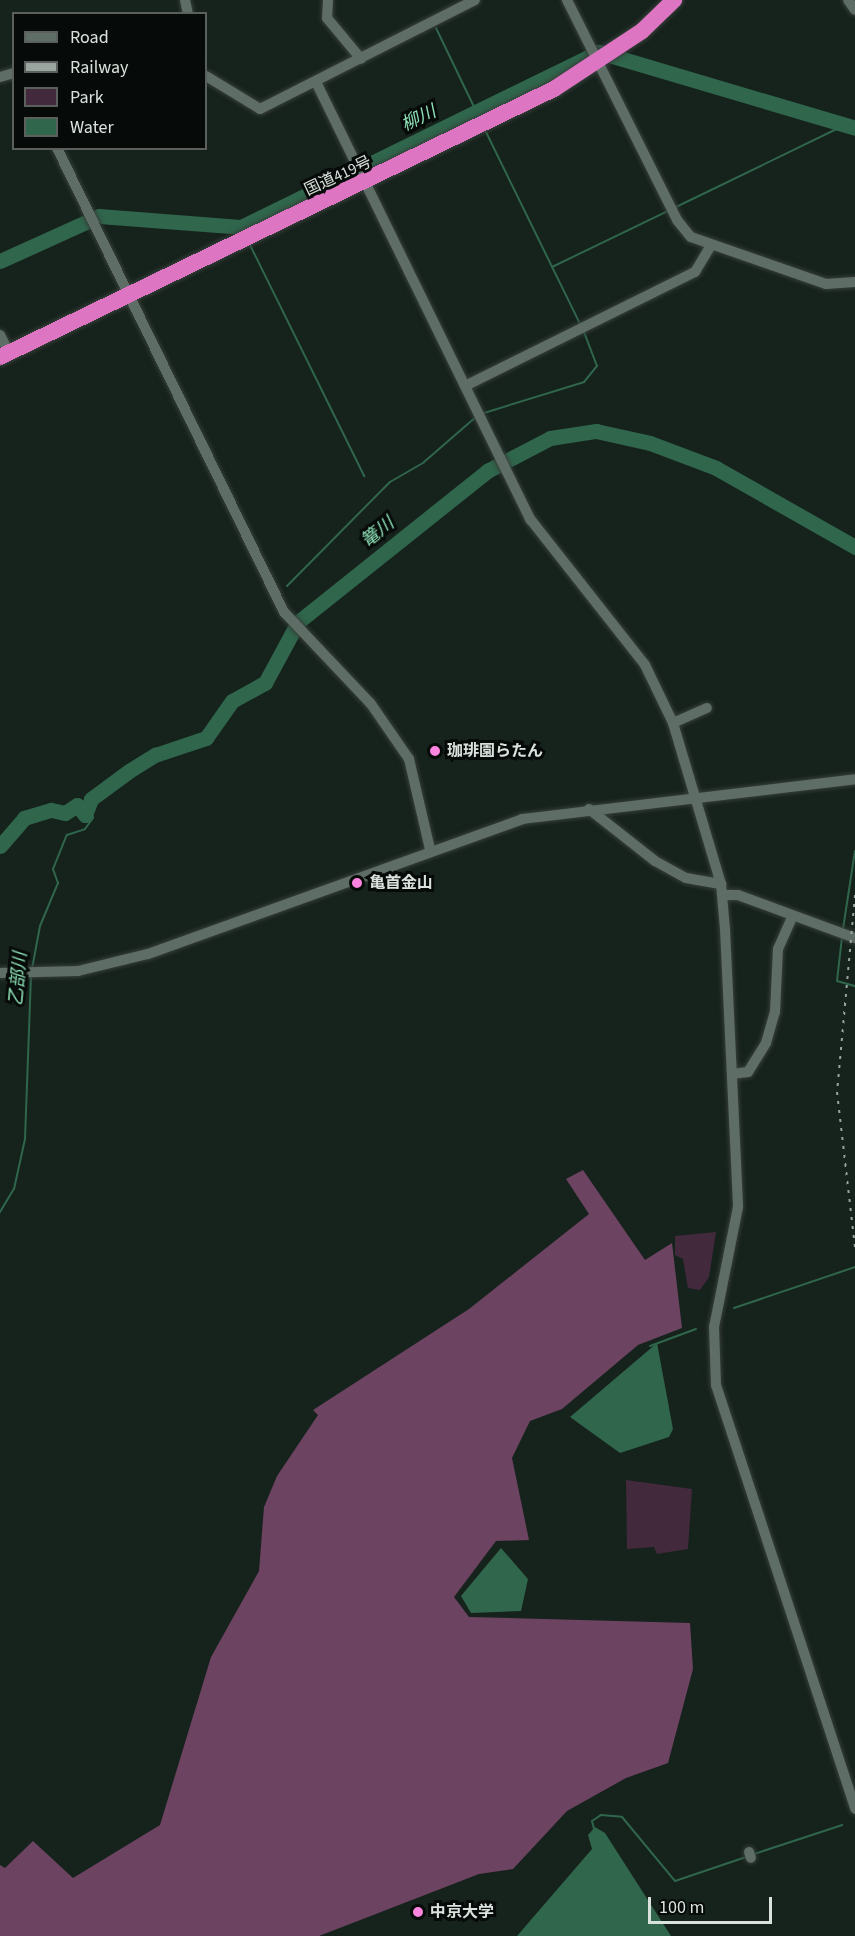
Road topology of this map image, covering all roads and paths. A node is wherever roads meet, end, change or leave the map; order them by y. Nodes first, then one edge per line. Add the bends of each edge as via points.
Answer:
1 (328, 0) edge
2 (475, 0) edge
3 (567, 0) edge
4 (674, 0) edge
5 (848, 0) edge
6 (855, 10) edge
7 (601, 57) junction
8 (361, 59) junction
9 (207, 77) edge
10 (316, 82) junction
11 (58, 150) edge
12 (364, 179) junction
13 (710, 247) junction
14 (855, 282) edge
15 (130, 296) junction
16 (0, 335) edge
17 (4, 355) edge
18 (465, 386) junction
19 (707, 708) dead end
20 (673, 723) junction
21 (855, 779) edge
22 (694, 795) junction
23 (589, 809) junction
24 (430, 849) junction
25 (722, 889) junction
26 (793, 916) junction
27 (855, 938) edge
28 (0, 973) edge
29 (732, 1074) junction
30 (855, 1809) edge

1 - 8 street via 327,18
2 - 8 street
3 - 7 street
4 - 7 highway, 国道419号
5 - 6 street
7 - 12 highway, 国道419号
7 - 13 street via 677,220
8 - 10 street
9 - 10 street via 260,109
10 - 12 street
11 - 15 street
12 - 15 highway, 国道419号
12 - 18 street
13 - 14 street via 826,284
13 - 18 street via 694,272
15 - 17 highway, 国道419号
15 - 24 street via 284,612 371,704 410,759
16 - 17 street
18 - 20 street via 543,539 645,665
19 - 20 street
20 - 22 street
21 - 22 street
22 - 23 street
22 - 25 street
23 - 24 street via 522,819
23 - 25 street via 655,861 686,878
24 - 28 street via 148,954 78,971
25 - 26 street
25 - 29 street
26 - 27 street
26 - 29 street via 778,949 776,1012 766,1043 748,1071
29 - 30 street via 738,1208 714,1327 716,1385

